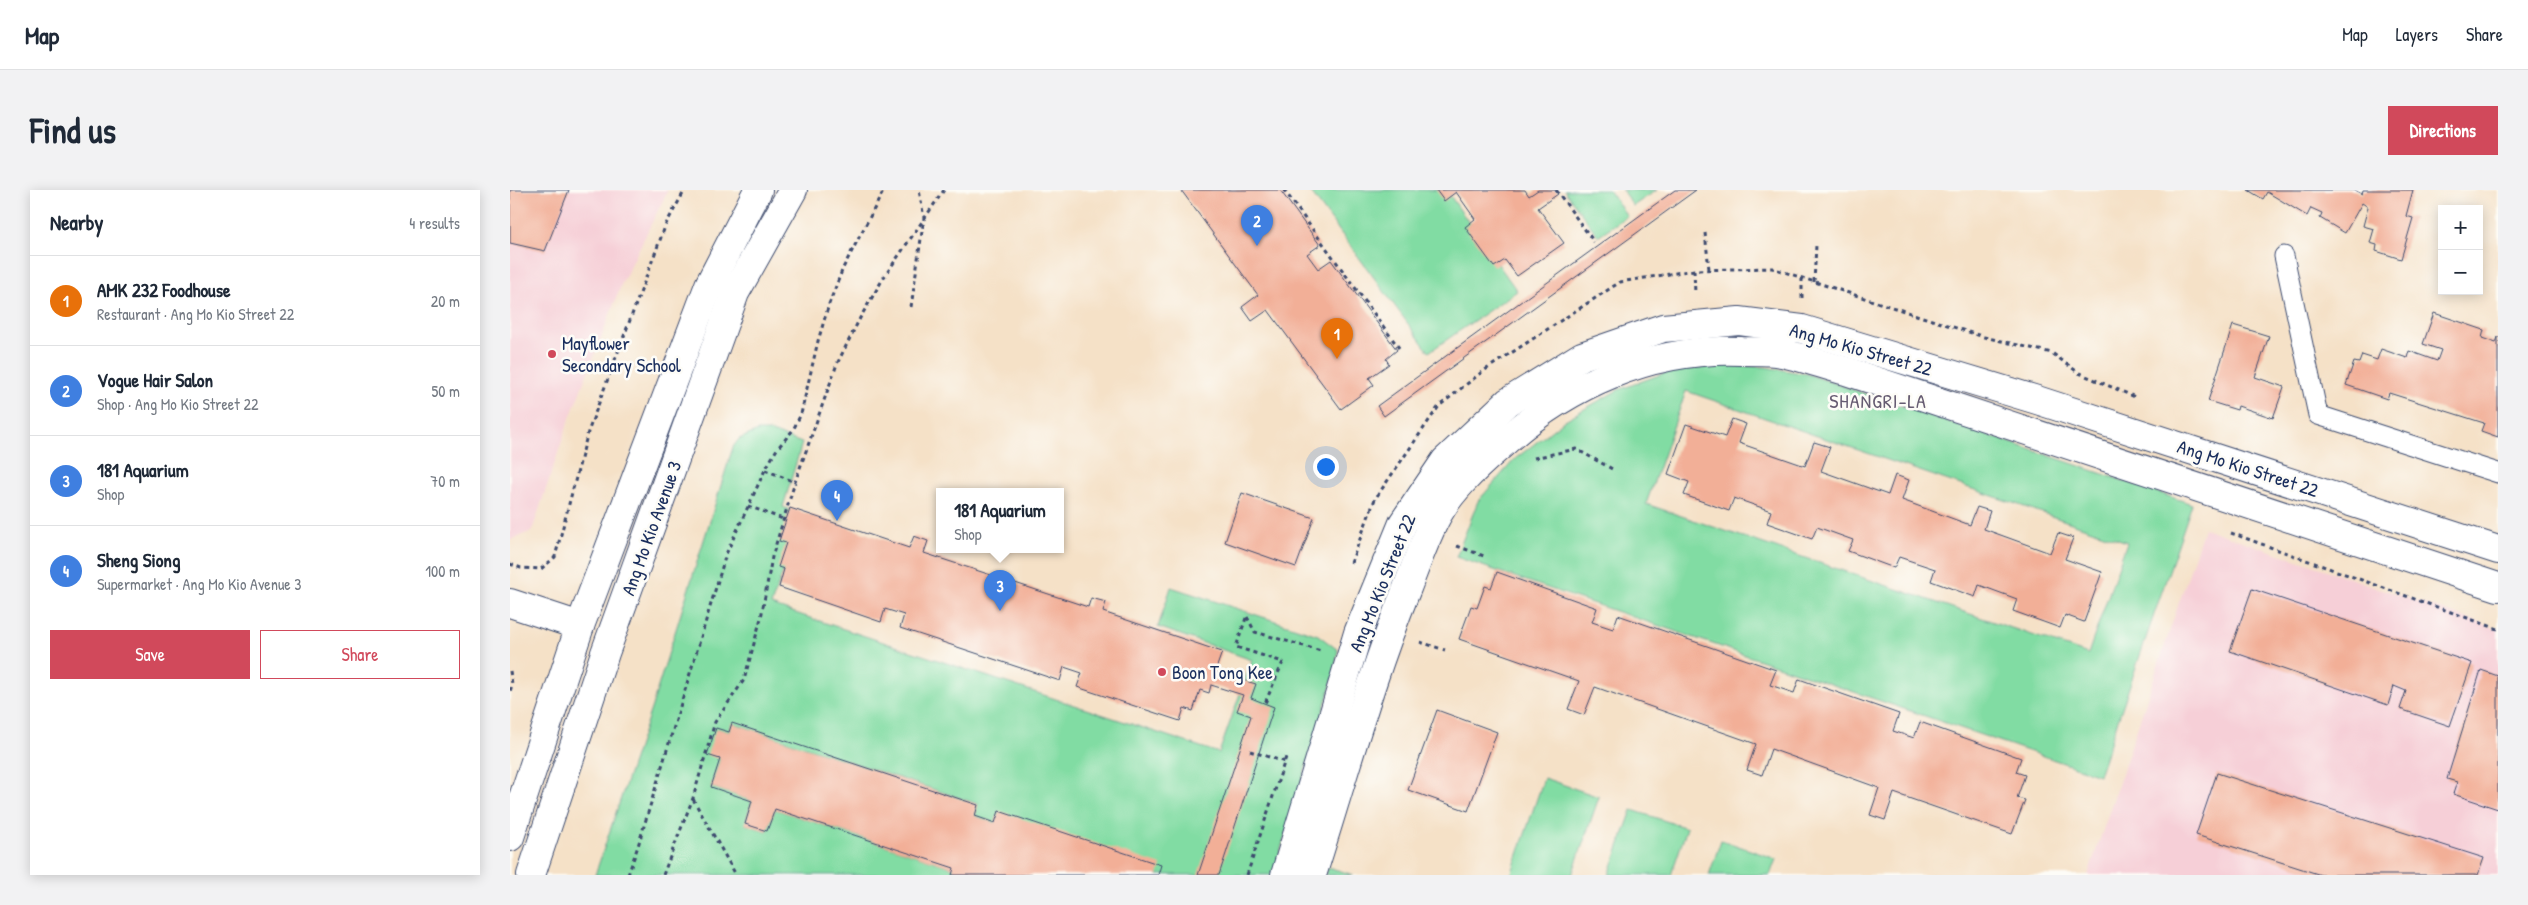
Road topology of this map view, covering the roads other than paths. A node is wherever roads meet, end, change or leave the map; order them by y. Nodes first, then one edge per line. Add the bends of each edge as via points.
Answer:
1 (758, 190) edge
2 (793, 190) edge
3 (2284, 256) dead end
4 (2498, 473) edge
5 (2498, 550) edge
6 (2498, 586) edge
7 (510, 603) edge
8 (580, 626) junction
9 (510, 837) edge
10 (531, 875) edge
11 (1284, 875) edge
12 (1312, 875) edge

1 - 8 street, Ang Mo Kio Avenue 3 via 709,285
2 - 10 street, Ang Mo Kio Avenue 3 via 735,293 605,653
3 - 4 lane via 2318,415
5 - 11 street, Ang Mo Kio Street 22 via 2037,400 1802,329 1739,321 1663,328 1582,356 1508,402 1445,461 1410,511 1358,633
6 - 12 street, Ang Mo Kio Street 22 via 1865,377 1784,355 1726,350 1693,352 1640,362 1552,404 1476,467 1445,503 1432,526 1386,640
7 - 8 street
8 - 9 street, Ang Mo Kio Avenue 3

